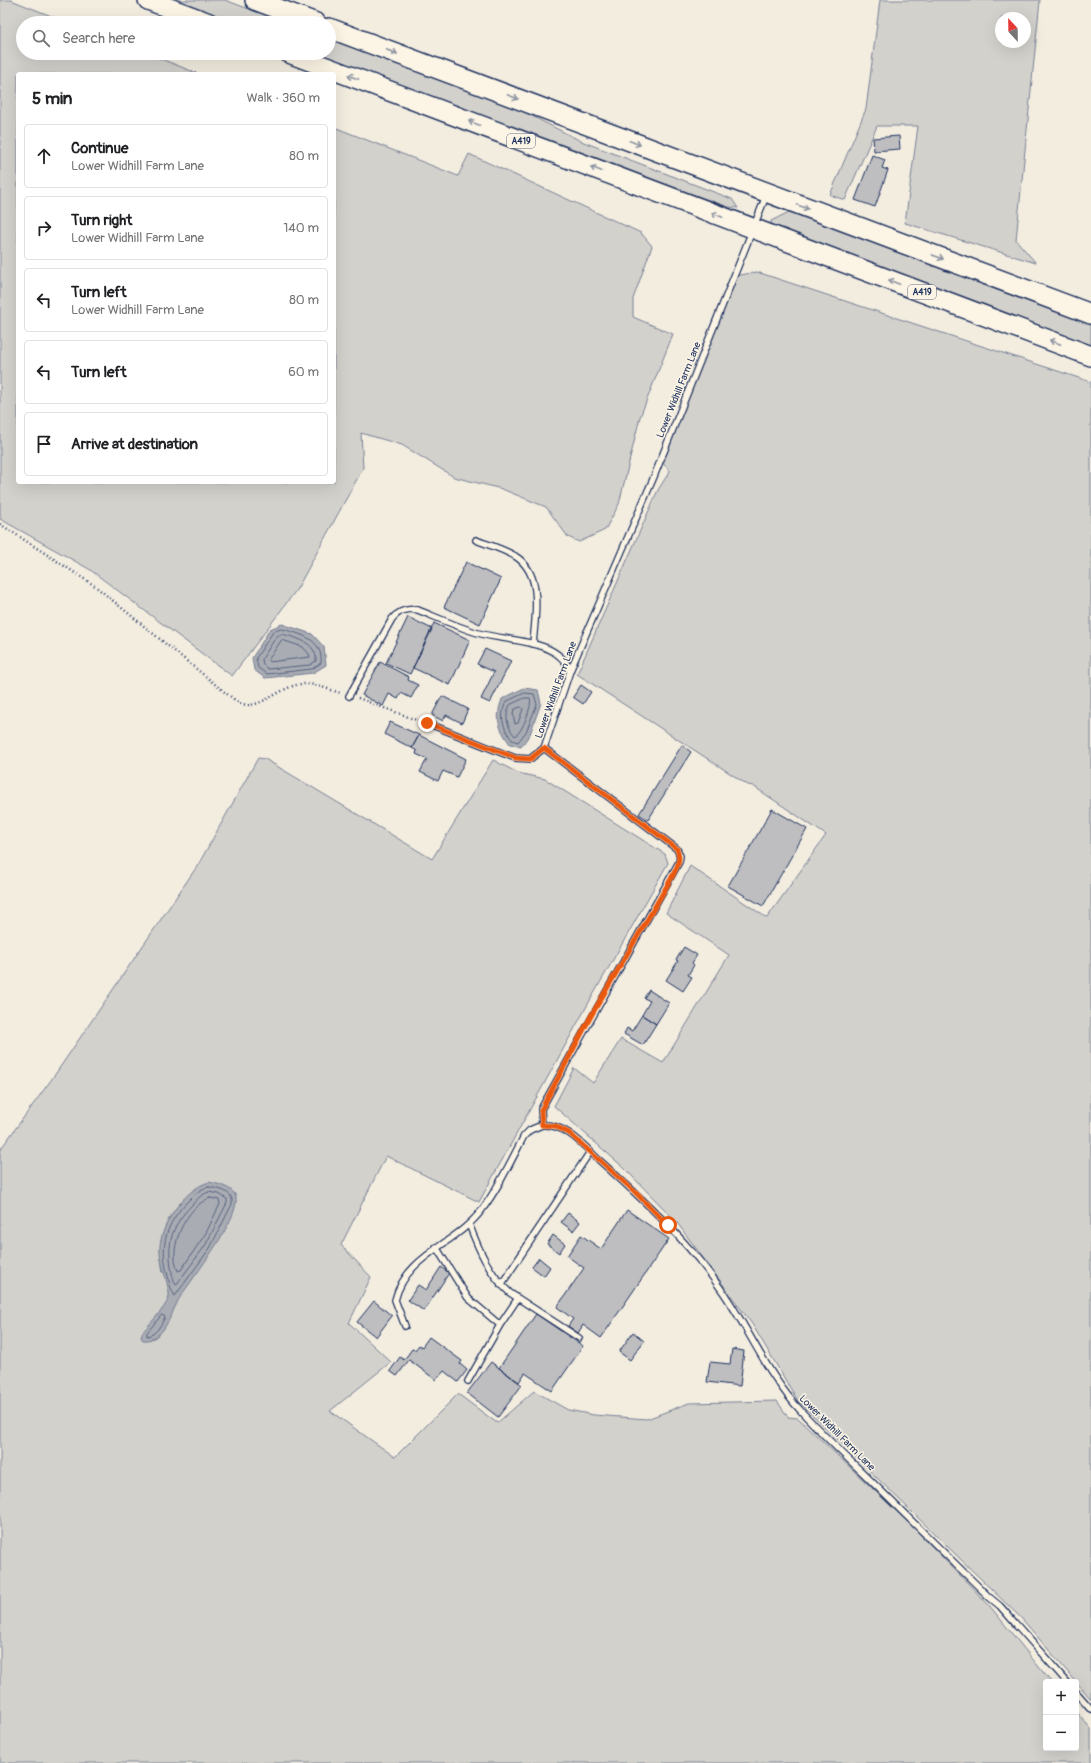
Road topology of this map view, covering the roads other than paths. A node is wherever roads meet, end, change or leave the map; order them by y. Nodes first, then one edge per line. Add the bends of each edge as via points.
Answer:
1 (148, 0) edge
2 (255, 0) edge
3 (190, 16) edge
4 (297, 16) edge
5 (336, 31) edge
6 (307, 60) edge
7 (767, 193) junction
8 (754, 229) junction
9 (1091, 314) edge
10 (1091, 356) edge
11 (476, 540) dead end
12 (533, 644) junction
13 (570, 671) junction
14 (349, 696) road end
15 (427, 723) road end
16 (544, 748) junction
17 (542, 1125) junction
18 (590, 1152) junction
19 (469, 1224) junction
20 (436, 1247) junction
21 (501, 1285) junction
22 (518, 1298) junction
23 (500, 1325) junction
24 (405, 1326) dead end
25 (579, 1338) dead end
26 (468, 1381) dead end
27 (1064, 1679) edge
28 (1079, 1695) edge
29 (1091, 1709) edge

1 - 3 highway
2 - 4 highway
5 -> 7 highway
8 -> 6 highway, A419
7 - 8 lane, Lower Widhill Farm Lane
7 -> 9 highway
10 -> 8 highway, A419
8 - 13 lane, Lower Widhill Farm Lane via 653,479
11 - 12 lane via 516,557 531,574 536,595
12 - 13 lane via 561,656 567,662
12 - 14 lane via 478,634 418,610 408,609 396,614 392,619
13 - 16 lane, Lower Widhill Farm Lane
15 - 16 lane via 516,758 530,759
16 - 17 lane, Lower Widhill Farm Lane via 652,828 677,849 680,856 671,879 591,1016 541,1110
17 - 18 lane, Lower Widhill Farm Lane via 555,1126 569,1133
17 - 19 lane via 524,1136 488,1201
18 - 21 lane
18 - 27 lane, Lower Widhill Farm Lane via 668,1225 705,1267 741,1318 769,1370 800,1410 1000,1606
19 - 20 lane
19 - 21 lane via 485,1262
20 - 23 lane via 468,1298
20 - 24 lane via 411,1270 397,1293 396,1306
21 - 22 lane
22 - 23 lane
22 - 25 lane
23 - 26 lane
28 - 29 lane

